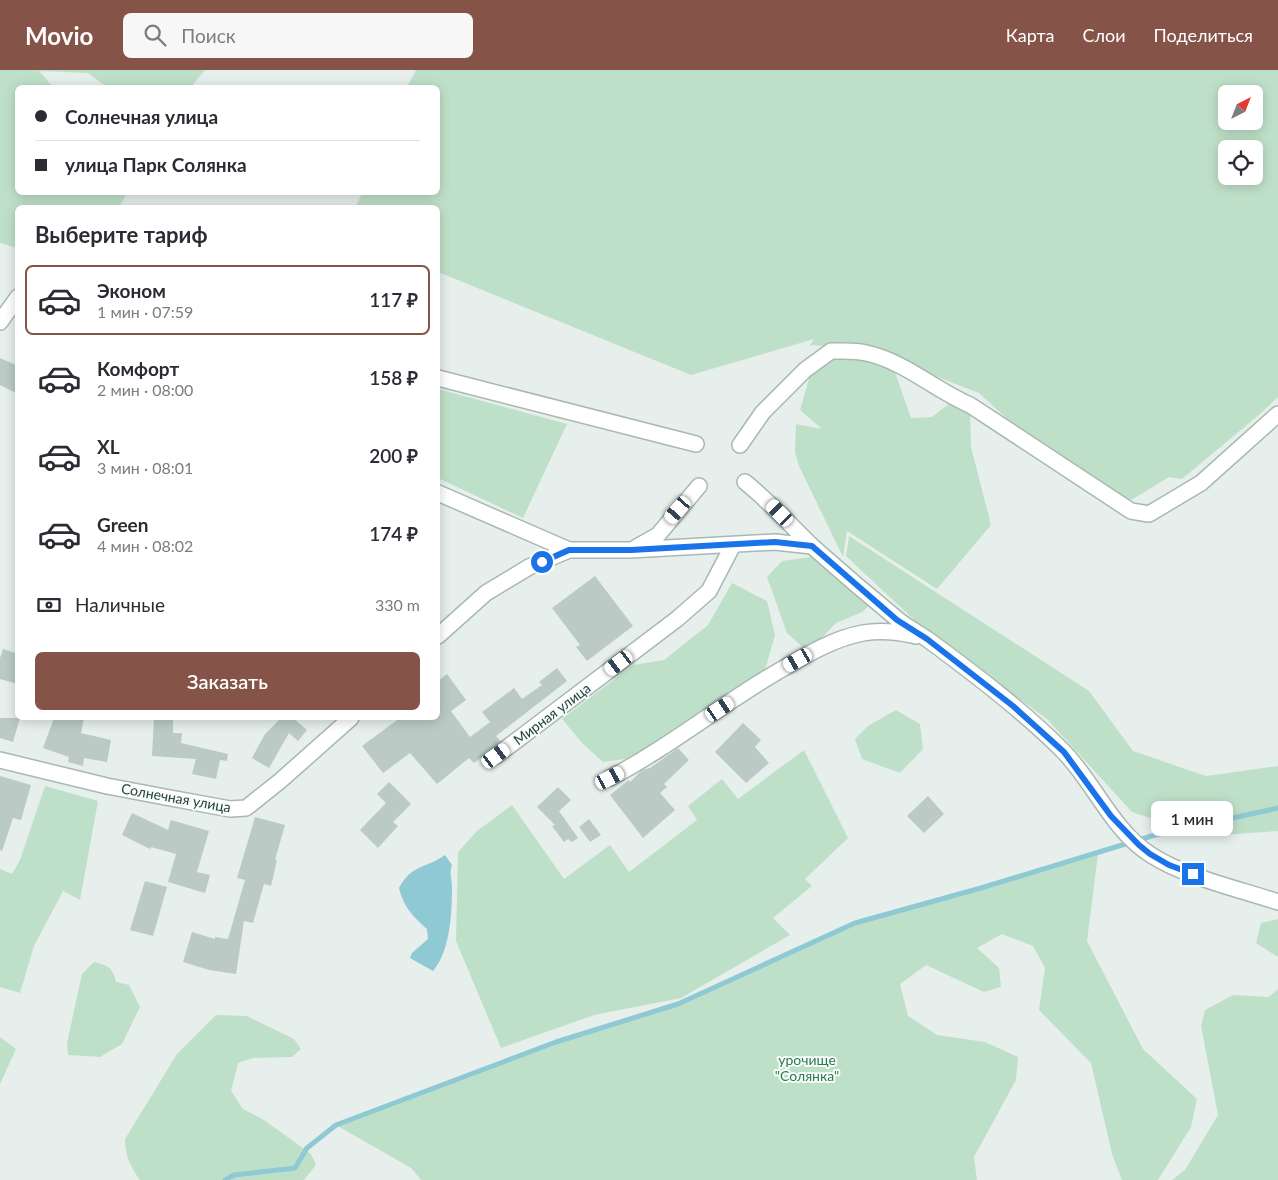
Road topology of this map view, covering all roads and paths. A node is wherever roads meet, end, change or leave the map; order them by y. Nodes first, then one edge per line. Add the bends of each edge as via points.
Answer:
1 (15, 302) edge
2 (0, 322) edge
3 (440, 379) edge
4 (1278, 414) edge
5 (696, 444) dead end
6 (740, 445) dead end
7 (745, 482) dead end
8 (699, 486) dead end
9 (440, 494) edge
10 (733, 545) junction
11 (812, 546) junction
12 (569, 550) junction
13 (631, 550) junction
14 (440, 634) edge
15 (927, 639) junction
16 (349, 720) edge
17 (496, 756) dead end
18 (0, 760) edge
19 (610, 778) dead end
20 (1278, 902) edge

1 - 2 street
3 - 5 street
4 - 6 street via 1201,483 1149,514 1131,512 970,405 891,361 865,352 831,351 805,370 763,412
7 - 11 street
8 - 13 street via 658,535
9 - 12 street
10 - 11 street via 775,542
10 - 13 street
10 - 17 street, Мирная улица via 709,591 678,619
11 - 15 street via 897,620
12 - 13 street
12 - 14 street via 529,567 486,593
15 - 19 street via 897,632 864,632 840,639 763,680 640,762
15 - 20 street via 1013,706 1064,752 1111,816 1150,854 1169,865
16 - 18 street, Солнечная улица via 246,808 230,808 107,786

